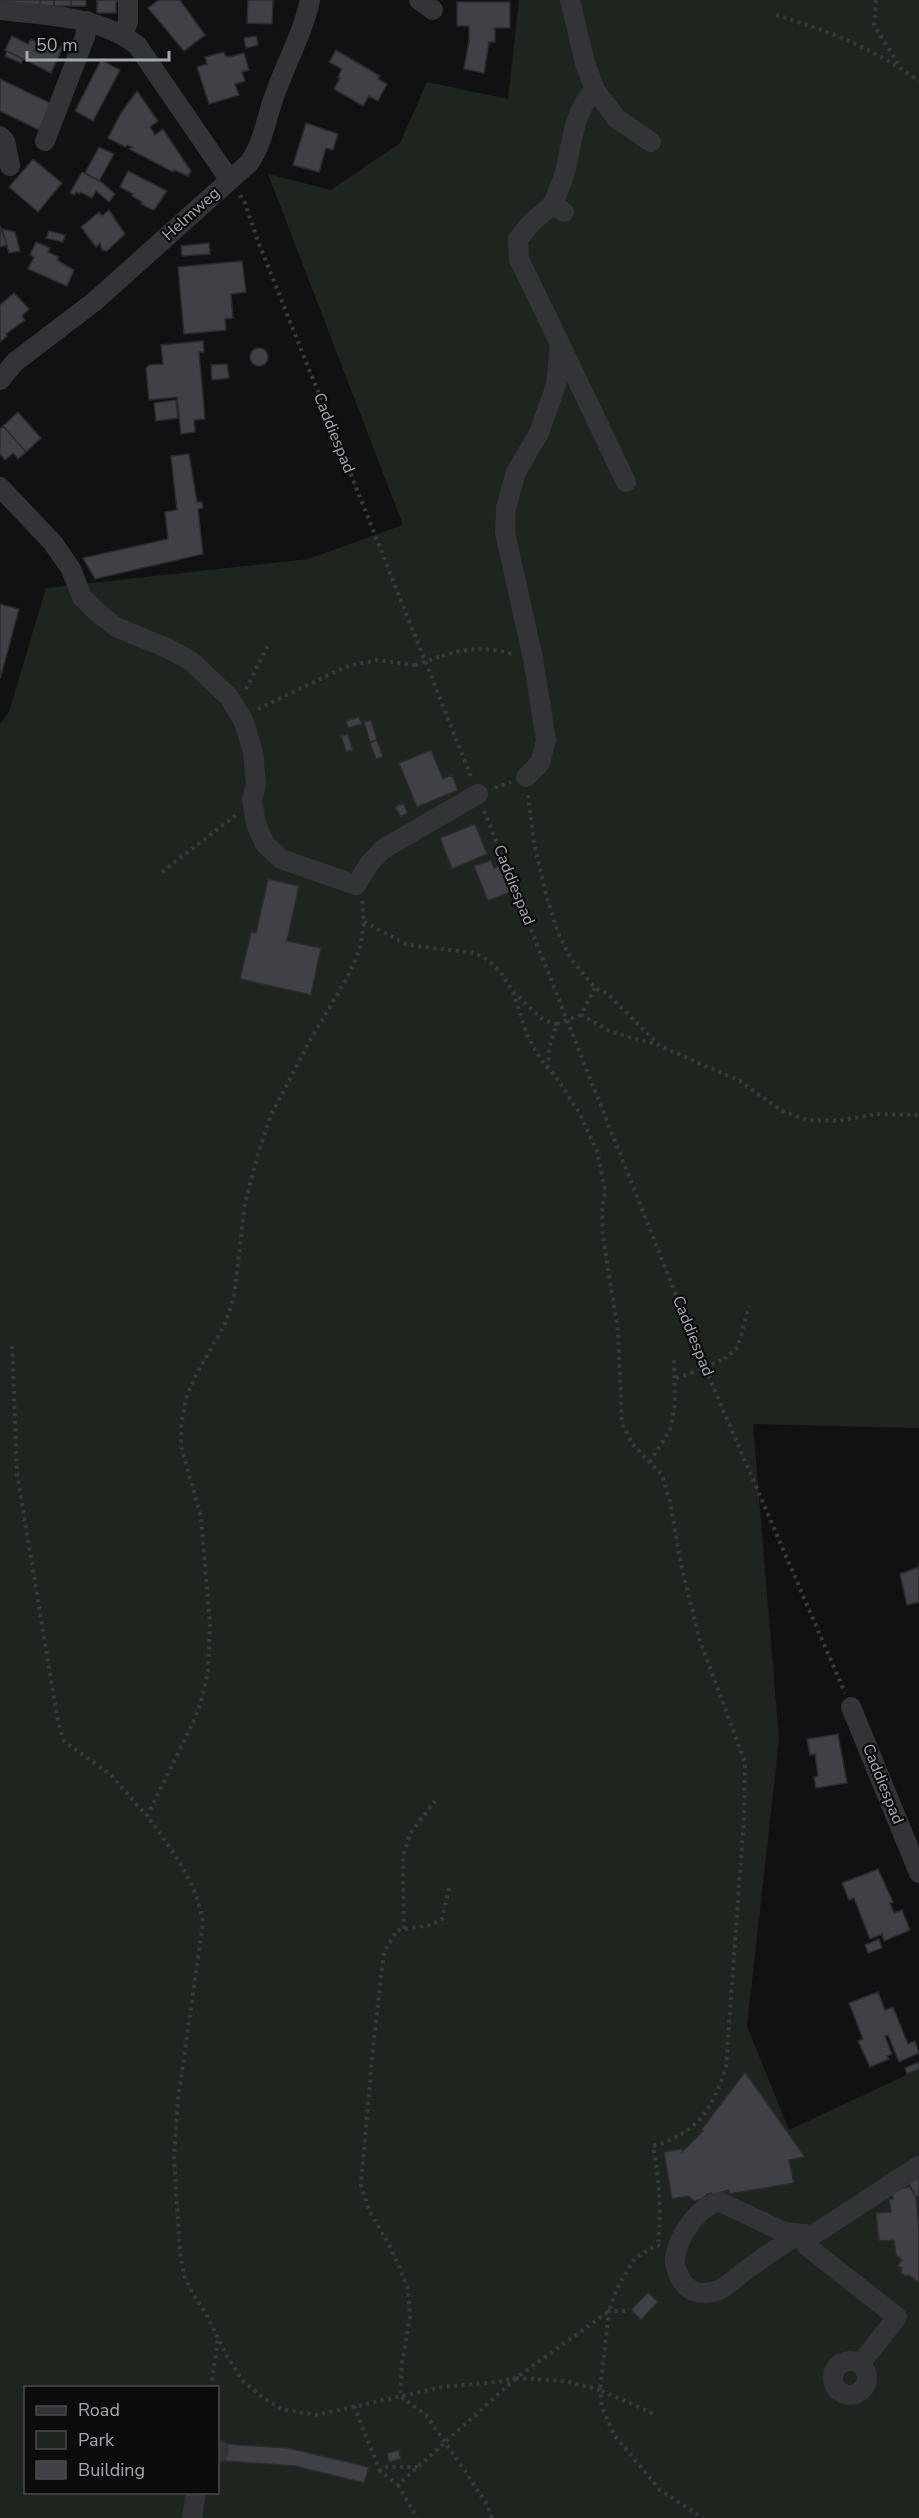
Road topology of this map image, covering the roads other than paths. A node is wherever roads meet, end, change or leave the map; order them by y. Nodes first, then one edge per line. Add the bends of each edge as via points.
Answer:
1 (128, 0) edge
2 (310, 0) edge
3 (570, 0) edge
4 (0, 10) edge
5 (87, 21) junction
6 (123, 35) junction
7 (595, 90) junction
8 (0, 136) edge
9 (45, 141) dead end
10 (651, 142) dead end
11 (10, 166) dead end
12 (229, 179) junction
13 (560, 344) junction
14 (0, 380) edge
15 (627, 482) dead end
16 (0, 487) edge
17 (526, 777) road end
18 (477, 794) road end
19 (851, 1707) road end
20 (919, 1873) edge
21 (919, 2166) edge
22 (798, 2234) junction
23 (860, 2364) dead end
24 (196, 2494) edge
25 (192, 2518) edge

1 - 6 street via 128,22
2 - 12 street, Helmweg via 256,153
3 - 7 street
4 - 5 street
5 - 6 street
5 - 9 street via 85,37
6 - 12 street via 137,45
7 - 10 street via 616,118
7 - 13 street via 586,98 570,141 559,208 530,224 518,239 519,259
8 - 11 street via 5,141
12 - 14 street, Helmweg via 95,301 15,362
13 - 15 street
13 - 17 street via 556,386 539,433 516,472 506,508 505,532 533,658 546,740 540,763
16 - 18 street via 53,543 71,569 82,597 97,612 116,627 191,661 229,697 253,752 256,824 265,844 281,859 356,885 383,849
19 - 20 street, Caddiespad
21 - 22 street via 813,2235
22 - 22 street via 720,2290 704,2294 690,2291 682,2283 675,2260 681,2240 710,2203 720,2202 784,2232
22 - 23 street via 808,2247 897,2317
24 - 25 street

